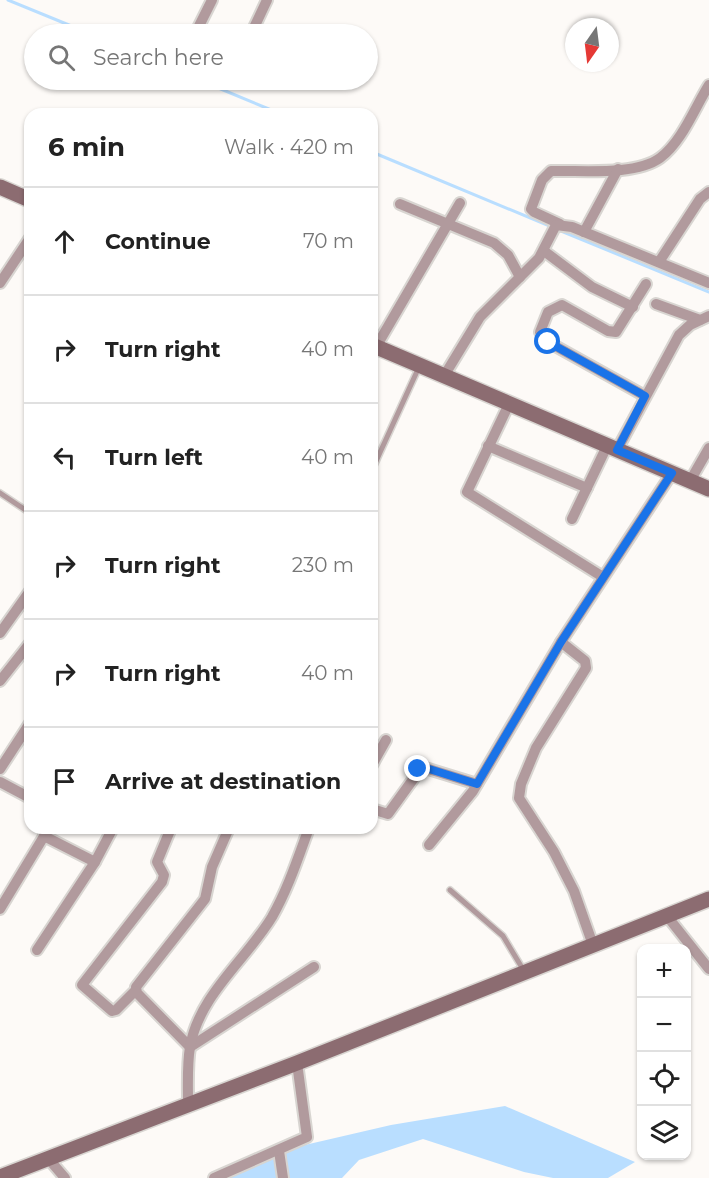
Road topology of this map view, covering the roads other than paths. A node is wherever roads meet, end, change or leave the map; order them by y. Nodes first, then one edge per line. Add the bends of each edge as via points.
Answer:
1 (212, 0) edge
2 (267, 0) edge
3 (200, 24) edge
4 (256, 24) edge
5 (709, 84) edge
6 (618, 169) junction
7 (0, 187) edge
8 (709, 192) edge
9 (24, 197) edge
10 (460, 203) dead end
11 (400, 204) dead end
12 (449, 224) junction
13 (556, 227) junction
14 (584, 232) junction
15 (24, 247) edge
16 (544, 251) junction
17 (659, 262) junction
18 (520, 277) junction
19 (0, 283) edge
20 (709, 283) edge
21 (646, 284) dead end
22 (656, 304) dead end
23 (633, 307) junction
24 (705, 318) edge
25 (378, 339) edge
26 (378, 348) edge
27 (419, 366) junction
28 (444, 376) junction
29 (645, 396) junction
30 (509, 404) junction
31 (488, 446) junction
32 (612, 448) junction
33 (709, 448) edge
34 (378, 458) edge
35 (672, 473) junction
36 (690, 481) junction
37 (587, 488) junction
38 (709, 489) edge
39 (0, 493) edge
40 (24, 509) edge
41 (572, 519) dead end
42 (603, 578) junction
43 (24, 599) edge
44 (0, 633) edge
45 (561, 642) junction
46 (24, 651) edge
47 (0, 681) edge
48 (24, 732) edge
49 (386, 740) dead end
50 (378, 754) edge
51 (0, 769) edge
52 (0, 782) edge
53 (477, 784) junction
54 (24, 795) edge
55 (378, 811) edge
56 (45, 834) edge
57 (49, 834) edge
58 (110, 834) edge
59 (169, 834) edge
60 (226, 834) edge
61 (307, 834) edge
62 (429, 845) dead end
63 (95, 862) junction
64 (450, 890) dead end
65 (709, 899) edge
66 (0, 909) edge
67 (667, 916) junction
68 (593, 945) junction
69 (37, 950) dead end
70 (314, 967) dead end
71 (709, 969) edge
72 (525, 972) junction
73 (135, 991) junction
74 (190, 1047) junction
75 (297, 1063) junction
76 (188, 1102) junction
77 (279, 1151) junction
78 (47, 1158) junction
79 (0, 1177) edge
80 (65, 1178) edge
81 (214, 1178) edge
82 (283, 1178) edge

1 - 3 street
2 - 4 street
5 - 6 street via 662,157 639,168
6 - 13 street via 551,171 546,175 531,209
6 - 14 street
7 - 9 street
8 - 17 street via 700,199
10 - 12 street
11 - 12 street
12 - 18 street via 503,249
12 - 25 street
13 - 14 street
13 - 16 street
14 - 17 street
15 - 19 street
16 - 18 street
16 - 23 street via 592,287
17 - 20 street
18 - 28 street via 480,317
21 - 23 street
22 - 24 street
23 - 29 street via 619,330 612,333 565,305 558,305 548,312 540,332 548,342
24 - 29 street via 679,335
26 - 27 street
27 - 28 street
27 - 34 lane
28 - 30 street
29 - 32 street
30 - 31 street
30 - 32 street
31 - 37 street
31 - 42 street via 468,486 468,494
32 - 35 street
32 - 37 street
33 - 36 street
35 - 36 street
35 - 42 street
36 - 38 street
37 - 41 street
39 - 40 lane
42 - 45 street
43 - 44 street
45 - 53 street
45 - 68 street via 585,661 586,668 536,748 519,798 574,891
46 - 47 street
48 - 51 street
49 - 50 street
52 - 54 street
53 - 55 street via 422,767 388,814
53 - 62 street
56 - 66 street
57 - 63 street
58 - 63 street
59 - 73 street via 157,862 164,875 162,882 82,985 112,1011
60 - 73 street via 202,904
61 - 74 street via 278,906 206,1005
63 - 69 street
64 - 72 lane via 502,936
65 - 67 street
67 - 68 street
67 - 71 street
68 - 72 street
70 - 74 street
72 - 75 street
73 - 74 street
74 - 76 street
75 - 76 street
75 - 77 street via 308,1135
76 - 78 street
77 - 81 street
77 - 82 street
78 - 79 street
78 - 80 street

